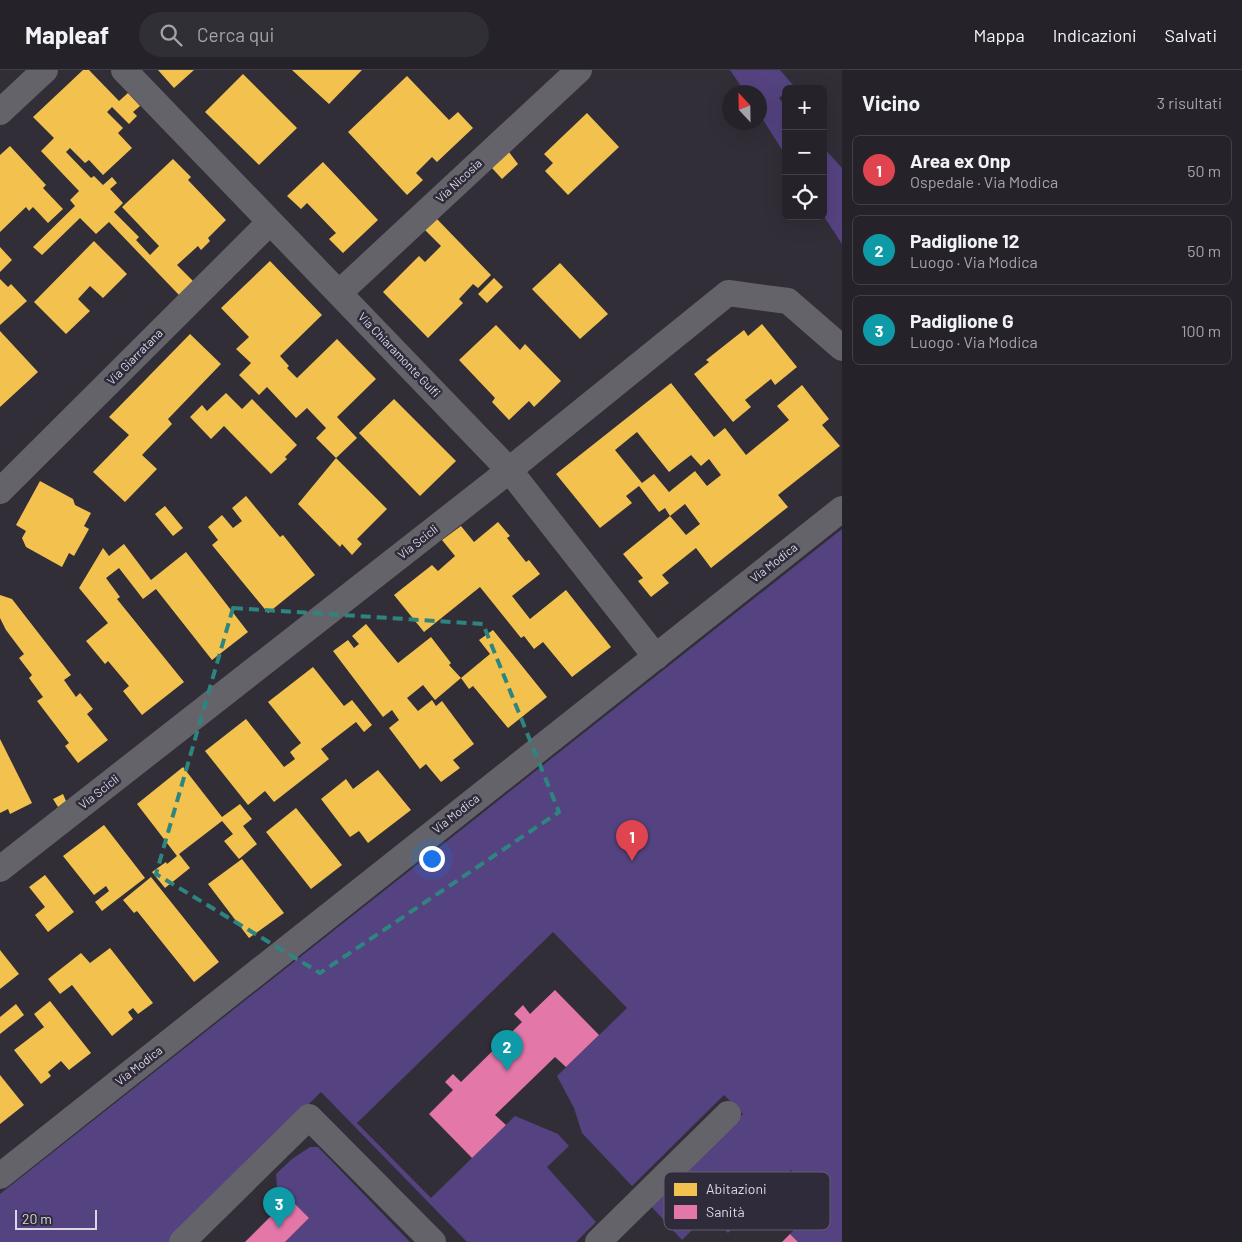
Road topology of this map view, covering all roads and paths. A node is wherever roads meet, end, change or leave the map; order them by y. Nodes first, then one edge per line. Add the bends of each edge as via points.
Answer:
1 (45, 70) edge
2 (124, 70) edge
3 (579, 70) edge
4 (0, 112) edge
5 (270, 222) junction
6 (339, 293) junction
7 (842, 348) edge
8 (510, 470) junction
9 (0, 491) edge
10 (842, 509) edge
11 (656, 656) junction
12 (0, 869) edge
13 (728, 1114) dead end
14 (669, 1172) edge
15 (0, 1176) edge
16 (664, 1177) edge
17 (182, 1242) edge
18 (433, 1242) edge
19 (598, 1242) edge

1 - 4 street
2 - 5 street, Via Chiaramonte Gulfi
3 - 6 street, Via Nicosia
5 - 6 street, Via Chiaramonte Gulfi
5 - 9 street, Via Giarratana
6 - 8 street, Via Chiaramonte Gulfi
7 - 8 street, Via Scicli via 788,301 728,293
8 - 11 street, Via Chiaramonte Gulfi
8 - 12 street, Via Scicli
10 - 11 street, Via Modica
11 - 15 street, Via Modica
13 - 14 street
16 - 19 street
17 - 18 street via 309,1117

